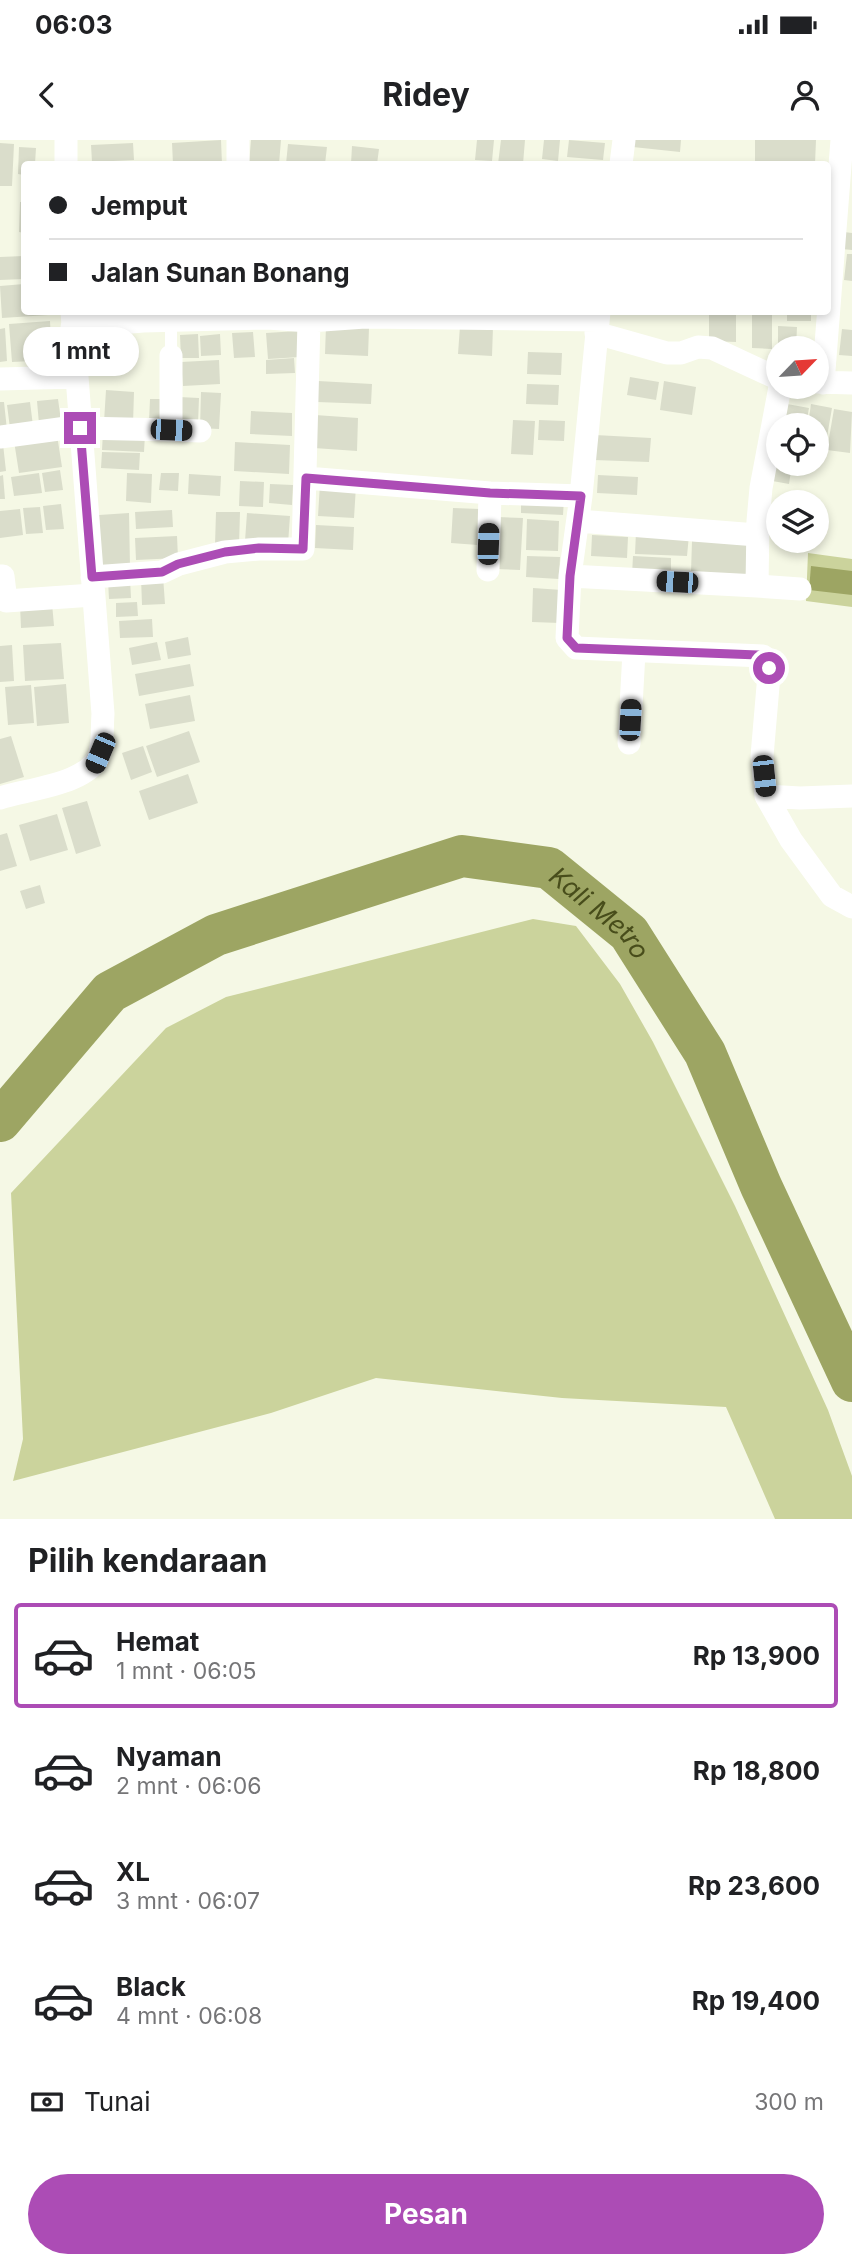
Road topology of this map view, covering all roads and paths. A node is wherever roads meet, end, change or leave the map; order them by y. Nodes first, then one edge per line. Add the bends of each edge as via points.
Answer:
1 (66, 140) edge
2 (238, 140) edge
3 (624, 140) edge
4 (842, 140) edge
5 (66, 161) edge
6 (238, 161) edge
7 (621, 161) edge
8 (831, 246) edge
9 (236, 315) edge
10 (825, 315) edge
11 (72, 319) edge
12 (171, 320) junction
13 (309, 321) junction
14 (598, 321) edge
15 (824, 336) edge
16 (171, 355) joint
17 (766, 373) edge
18 (76, 377) junction
19 (0, 379) edge
20 (830, 383) edge
21 (852, 383) edge
22 (778, 399) edge
23 (81, 427) junction
24 (171, 430) junction
25 (200, 431) dead end
26 (0, 437) edge
27 (306, 478) junction
28 (490, 493) junction
29 (581, 496) junction
30 (578, 521) junction
31 (757, 535) junction
32 (488, 570) dead end
33 (0, 576) edge
34 (570, 576) junction
35 (93, 586) junction
36 (757, 586) junction
37 (800, 589) dead end
38 (3, 602) edge
39 (634, 652) junction
40 (629, 743) dead end
41 (766, 796) junction
42 (852, 796) edge
43 (0, 798) edge
44 (852, 907) edge

1 - 5 street
2 - 6 street
3 - 7 street
4 - 8 street
9 - 12 street
9 - 13 street
10 - 15 street
11 - 12 street
11 - 18 street
12 - 16 lane
13 - 14 street via 365,317
13 - 27 street
14 - 17 street via 667,353 712,348
14 - 29 street
16 - 24 street
18 - 19 street
18 - 23 street
20 - 21 street
22 - 31 street
23 - 24 street
23 - 26 street
23 - 35 street
24 - 25 street
27 - 28 street
27 - 35 street via 303,549 225,552 162,572
28 - 29 street
28 - 32 street
29 - 30 street
30 - 31 street
30 - 34 street
31 - 36 street
33 - 38 street via 4,576
34 - 36 street
34 - 39 street via 567,638 571,645
35 - 38 street
35 - 43 street via 103,714 100,753 94,766 80,776
36 - 37 street
39 - 40 street
39 - 41 street via 768,659 762,756
41 - 42 street
41 - 44 street via 832,897

